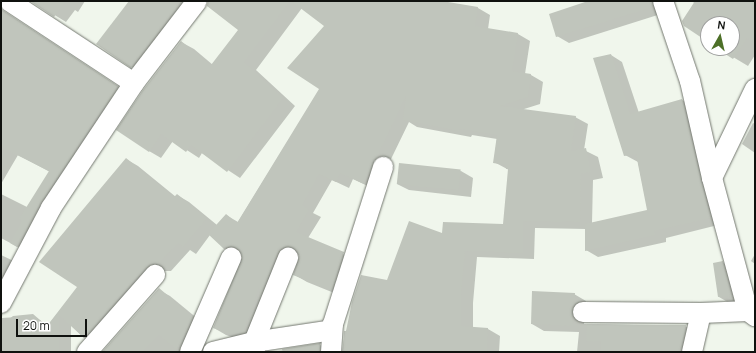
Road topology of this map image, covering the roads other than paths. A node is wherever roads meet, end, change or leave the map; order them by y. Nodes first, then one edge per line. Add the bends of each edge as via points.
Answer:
1 (9, 1) edge
2 (197, 1) edge
3 (663, 1) edge
4 (134, 83) junction
5 (755, 89) edge
6 (383, 167) dead end
7 (712, 178) junction
8 (231, 258) dead end
9 (288, 258) dead end
10 (155, 275) dead end
11 (1, 303) edge
12 (583, 312) dead end
13 (702, 313) junction
14 (751, 313) edge
15 (332, 330) junction
16 (255, 347) edge
17 (87, 352) edge
18 (190, 352) edge
19 (213, 352) edge
20 (331, 352) edge
21 (692, 352) edge

1 - 4 street
2 - 4 street
3 - 7 street via 690,81
4 - 11 street via 51,208
5 - 7 street
6 - 15 street
7 - 14 street
8 - 18 street
9 - 16 street
10 - 17 street
12 - 13 street
13 - 14 street
13 - 21 street
15 - 16 street
15 - 20 street
16 - 19 street

